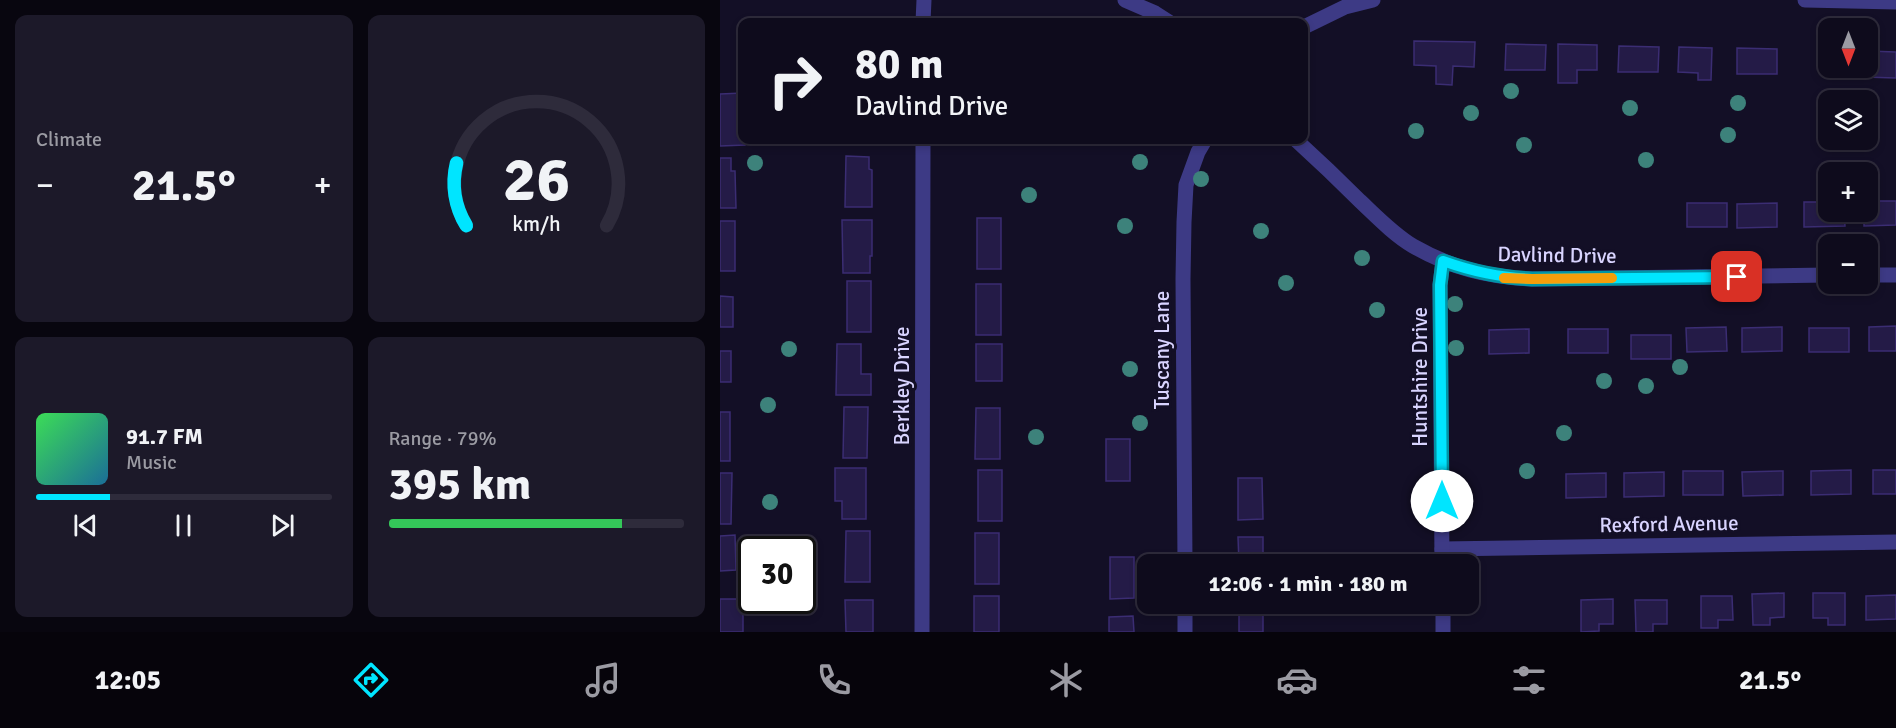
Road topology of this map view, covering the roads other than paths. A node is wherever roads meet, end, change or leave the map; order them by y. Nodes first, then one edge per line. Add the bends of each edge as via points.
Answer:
1 (924, 0) edge
2 (1125, 0) edge
3 (1373, 0) edge
4 (1805, 0) edge
5 (1896, 2) edge
6 (923, 18) edge
7 (1163, 18) edge
8 (1308, 25) edge
9 (923, 144) edge
10 (1203, 144) edge
11 (1300, 144) edge
12 (1443, 261) junction
13 (1878, 275) edge
14 (1896, 275) edge
15 (1818, 276) edge
16 (1896, 542) edge
17 (1185, 554) edge
18 (1442, 554) edge
19 (1479, 556) edge
20 (1185, 614) edge
21 (1443, 614) edge
22 (922, 632) edge
23 (1185, 632) edge
24 (1443, 632) edge

1 - 6 street
2 - 7 street
3 - 8 street via 1345,7
4 - 5 street
9 - 22 street, Berkley Drive
10 - 17 street, Tuscany Lane via 1186,185 1184,222
11 - 12 street, Davlind Drive via 1382,222 1411,245
12 - 15 street, Davlind Drive via 1500,278
12 - 18 street, Huntshire Drive
13 - 14 street
16 - 19 street, Rexford Avenue
20 - 23 street
21 - 24 street

